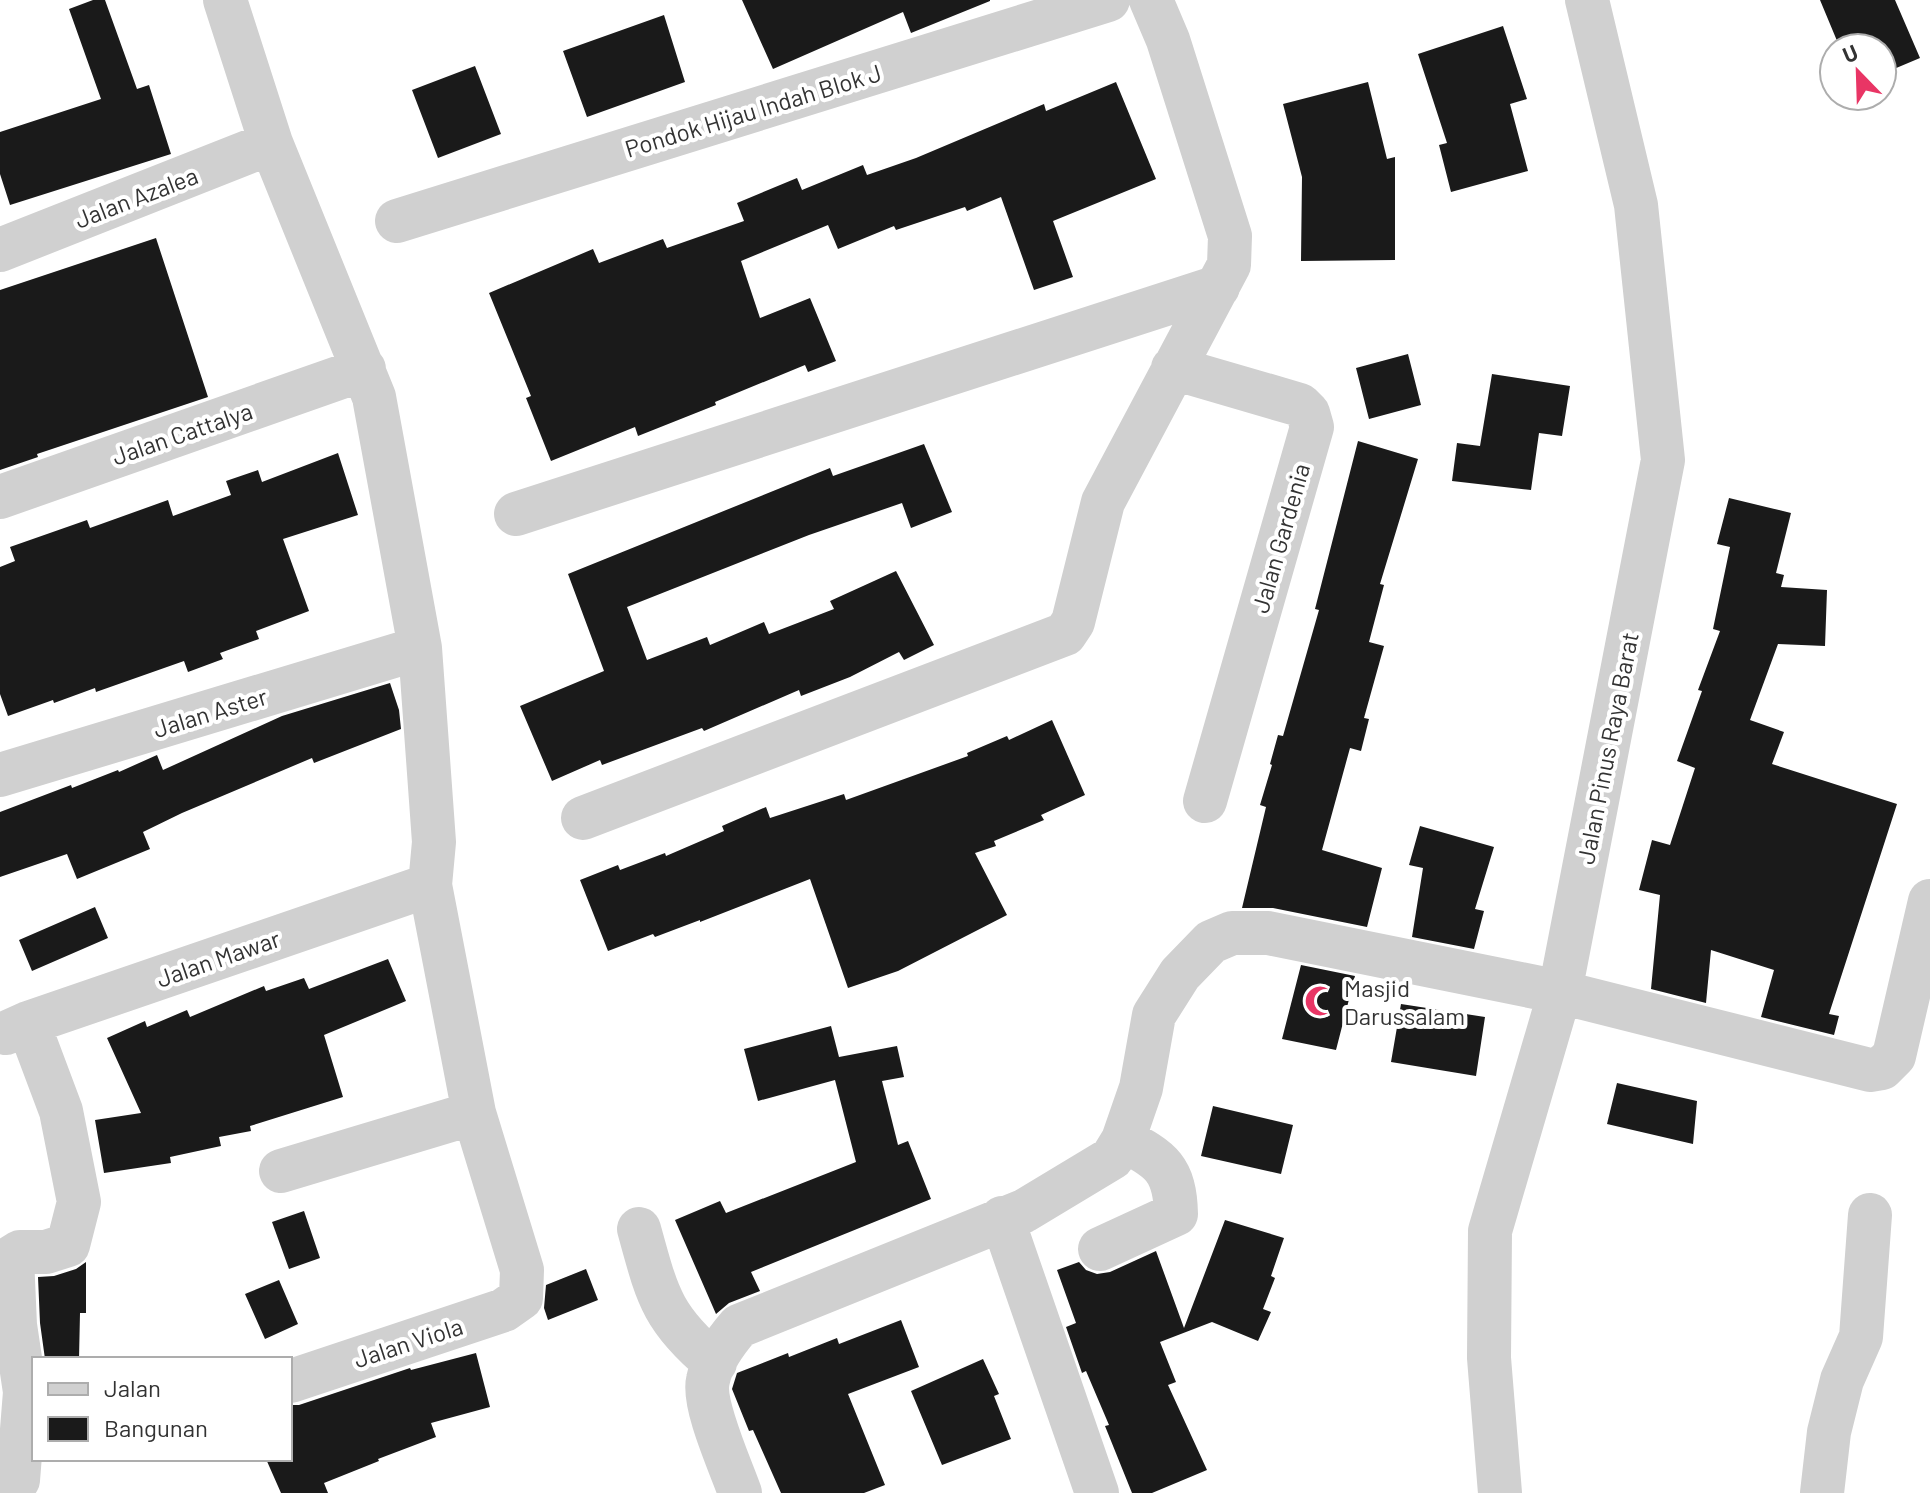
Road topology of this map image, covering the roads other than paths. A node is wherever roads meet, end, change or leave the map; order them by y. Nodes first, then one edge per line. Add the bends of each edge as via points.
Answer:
1 (225, 0) edge
2 (1108, 0) edge
3 (1151, 0) edge
4 (1587, 0) edge
5 (271, 143) junction
6 (397, 221) dead end
7 (0, 250) edge
8 (1218, 287) junction
9 (1173, 368) junction
10 (364, 369) junction
11 (0, 497) edge
12 (516, 514) dead end
13 (420, 648) junction
14 (0, 775) edge
15 (1205, 801) dead end
16 (583, 818) dead end
17 (430, 885) junction
18 (1930, 901) edge
19 (1560, 992) junction
20 (474, 1113) junction
21 (1123, 1140) junction
22 (281, 1171) dead end
23 (1870, 1215) dead end
24 (1002, 1218) junction
25 (639, 1229) dead end
26 (1100, 1249) dead end
27 (715, 1363) junction
28 (292, 1381) edge
29 (11, 1482) edge
30 (740, 1493) edge
31 (1097, 1493) edge
32 (1500, 1493) edge
33 (1822, 1493) edge

1 - 5 street
2 - 6 street, Pondok Hijau Indah Blok J
3 - 8 street via 1230,236 1229,265
4 - 19 street, Jalan Pinus Raya Barat via 1636,205 1663,460
5 - 7 street, Jalan Azalea
5 - 10 street
8 - 9 street
8 - 12 street
9 - 15 street, Jalan Gardenia via 1300,405 1312,427
9 - 16 street via 1103,502 1073,622 1065,634
10 - 11 street, Jalan Cattalya
10 - 13 street via 374,397
13 - 14 street, Jalan Aster
13 - 17 street via 434,842
17 - 20 street
17 - 29 street, Jalan Mawar via 17,1028 61,1111 79,1202 68,1245 12,1257 25,1392
18 - 19 street via 1894,1056 1882,1068 1870,1070
19 - 21 street via 1268,933 1232,933 1211,942 1180,974 1154,1015 1141,1088
19 - 32 street, Jalan Pinus Raya Barat via 1490,1231 1489,1358
20 - 22 street
20 - 28 street, Jalan Viola via 522,1270 521,1298 504,1310
21 - 24 street via 1112,1158 1024,1211
21 - 26 street via 1154,1156 1171,1176 1176,1214
23 - 33 street via 1861,1337 1838,1393
24 - 27 street via 739,1326
24 - 31 street
25 - 27 street via 669,1318
27 - 30 street via 707,1380 708,1402

